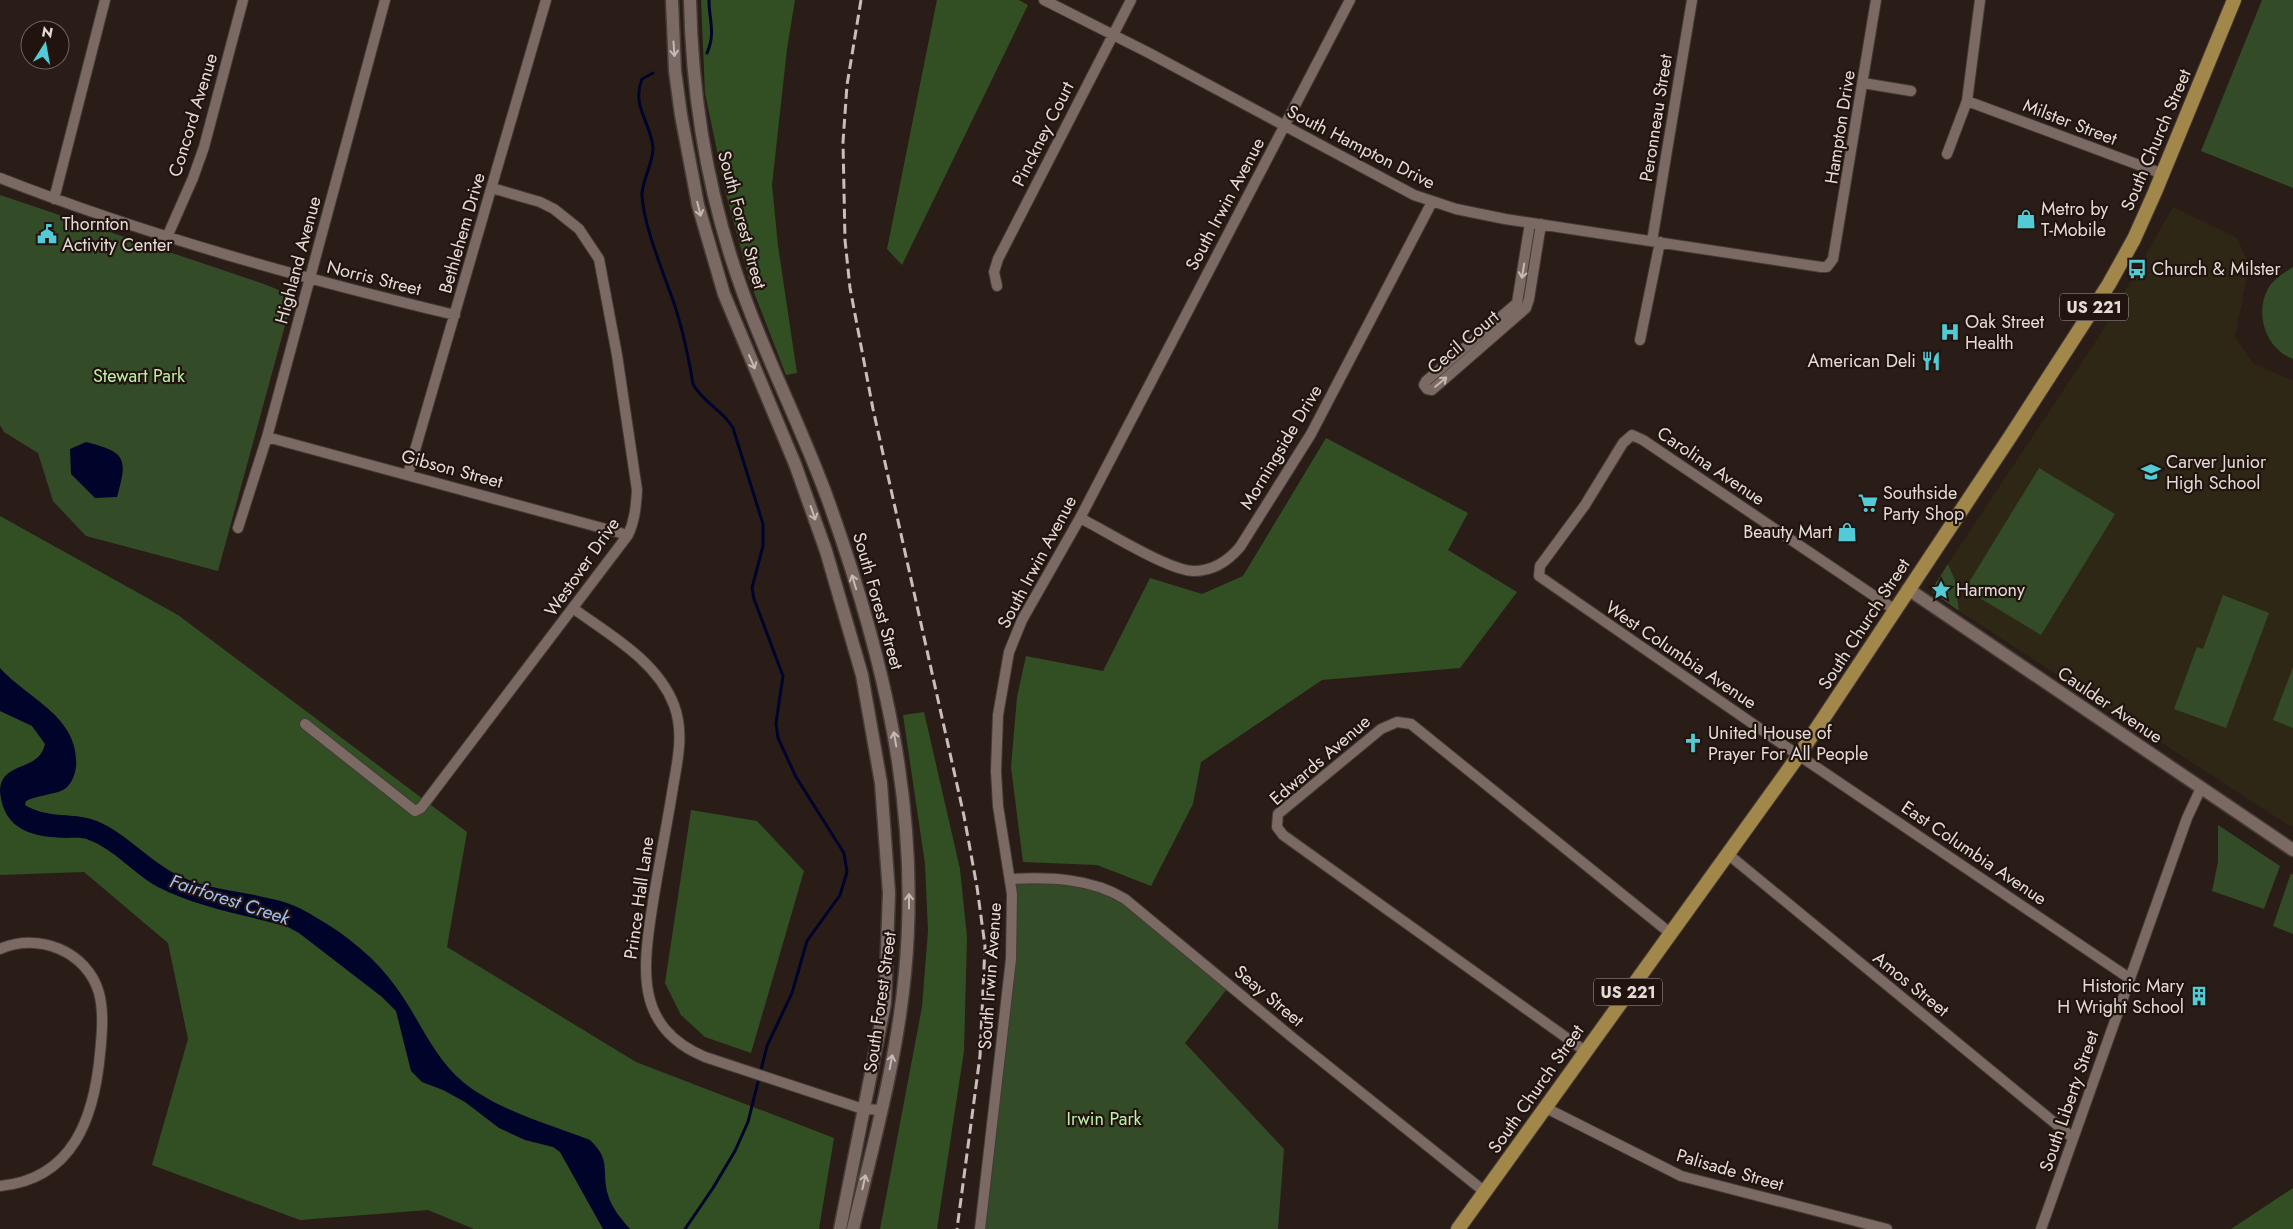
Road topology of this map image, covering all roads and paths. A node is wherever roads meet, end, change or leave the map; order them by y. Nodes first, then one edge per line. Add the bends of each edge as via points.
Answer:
1 (105, 0) edge
2 (243, 0) edge
3 (385, 0) edge
4 (546, 0) edge
5 (672, 0) edge
6 (690, 0) edge
7 (1044, 0) edge
8 (1131, 0) edge
9 (1350, 0) edge
10 (1692, 0) edge
11 (1876, 0) edge
12 (1980, 0) edge
13 (2234, 0) edge
14 (1113, 35) junction
15 (1863, 83) junction
16 (1911, 91) dead end
17 (1967, 101) junction
18 (1284, 126) junction
19 (1947, 154) dead end
20 (2162, 174) junction
21 (0, 178) edge
22 (492, 188) junction
23 (54, 199) junction
24 (1432, 202) junction
25 (1530, 223) junction
26 (1541, 224) junction
27 (167, 237) junction
28 (1656, 242) junction
29 (1834, 259) joint
30 (310, 279) junction
31 (997, 286) dead end
32 (1517, 303) junction
33 (1526, 308) junction
34 (455, 315) junction
35 (1640, 340) dead end
36 (267, 437) junction
37 (408, 474) junction
38 (1080, 518) junction
39 (238, 528) dead end
40 (628, 535) junction
41 (1545, 582) joint
42 (1908, 589) junction
43 (574, 609) junction
44 (1895, 610) junction
45 (304, 724) dead end
46 (1799, 755) junction
47 (2201, 788) junction
48 (2293, 850) edge
49 (1729, 855) junction
50 (1010, 879) junction
51 (1670, 933) junction
52 (0, 949) edge
53 (2129, 978) junction
54 (1585, 1051) junction
55 (1546, 1108) junction
56 (863, 1110) junction
57 (882, 1110) junction
58 (2073, 1138) junction
59 (0, 1186) edge
60 (1485, 1192) junction
61 (1875, 1228) edge
62 (840, 1229) edge
63 (853, 1229) edge
64 (980, 1229) edge
65 (1458, 1229) edge
66 (1887, 1229) edge
67 (2041, 1229) edge

1 - 23 street
2 - 27 street, Concord Avenue via 204,147
3 - 30 street, Highland Avenue
4 - 22 street, Bethlehem Drive
5 -> 56 street, South Forest Street via 681,115 707,241 724,294 795,464 826,551 858,657 873,729 887,838 888,948 885,1003
57 -> 6 street, South Forest Street via 898,1026 909,923 909,871 900,767 879,666 841,537 814,462 744,295 725,236 698,112
7 - 14 street, South Hampton Drive
8 - 14 street, Pinckney Court
9 - 18 street, South Irwin Avenue
10 - 28 street, Peronneau Street
11 - 15 street, Hampton Drive
12 - 17 street
13 - 20 main road, South Church Street / US 221
14 - 18 street, South Hampton Drive
14 - 31 street, Pinckney Court via 998,259 994,272
15 - 16 street
15 - 29 street, Hampton Drive
17 - 19 street
17 - 20 street, Milster Street
18 - 24 street, South Hampton Drive
18 - 38 street, South Irwin Avenue
20 - 42 main road, South Church Street / US 221 via 2138,231 2109,284
21 - 23 street, Norris Street
22 - 34 street, Bethlehem Drive
22 - 40 street, Westover Drive via 554,209 578,229 598,259 617,355 637,490 636,510
23 - 27 street, Norris Street
24 - 25 street, South Hampton Drive
24 - 38 street, Morningside Drive via 1311,434 1230,559 1207,570 1182,569
25 - 26 street, South Hampton Drive
25 -> 32 street, Cecil Court
26 - 28 street, South Hampton Drive
26 - 33 street
27 - 30 street, Norris Street
28 - 29 street, South Hampton Drive via 1821,268 1827,267
28 - 35 street, Peronneau Street
30 - 34 street, Norris Street
30 - 36 street, Highland Avenue
32 - 33 street, Cecil Court
32 -> 33 street, Cecil Court via 1426,381 1426,390 1432,390
34 - 37 street, Bethlehem Drive
36 - 37 street, Gibson Street
36 - 39 street, Highland Avenue
37 - 40 street, Gibson Street
38 - 50 street, South Irwin Avenue via 1022,620 1010,652 1001,692 996,771 998,806
40 - 43 street, Westover Drive
41 - 44 street, Carolina Avenue via 1539,576 1540,566 1585,506 1623,443 1632,436
41 - 46 street, West Columbia Avenue
42 - 44 main road, South Church Street / US 221
42 - 47 street, Caulder Avenue
43 - 45 street, Westover Drive via 421,808 415,811
43 - 56 street, Prince Hall Lane via 651,669 668,692 678,719 680,747 656,877 645,961 645,982 650,1002 662,1026 681,1045 705,1057
44 - 46 main road, South Church Street / US 221
46 - 49 main road, South Church Street / US 221
46 - 53 street, East Columbia Avenue
47 - 48 street, Caulder Avenue
47 - 53 street, South Liberty Street
49 - 51 main road, South Church Street / US 221
49 - 58 street, Amos Street
50 - 60 street, Seay Street via 1076,882 1108,890 1125,899
50 - 64 street, South Irwin Avenue via 1011,959
51 - 54 main road, South Church Street / US 221
51 - 54 street, Edwards Avenue via 1411,724 1397,722 1381,729 1278,814 1277,827 1283,835
52 - 59 street via 16,943 34,942 70,955 86,969 96,985 101,1000 101,1027 93,1099 77,1140 69,1152 47,1171 25,1181
53 - 58 street, South Liberty Street
54 - 55 main road, South Church Street / US 221
55 - 60 main road, South Church Street / US 221
55 - 61 street, Palisade Street via 1681,1176
56 - 57 street, Prince Hall Lane
56 - 62 street, South Forest Street
63 -> 57 street, South Forest Street
58 - 67 street, South Liberty Street
60 - 65 main road, South Church Street / US 221
61 - 66 street, Palisade Street

